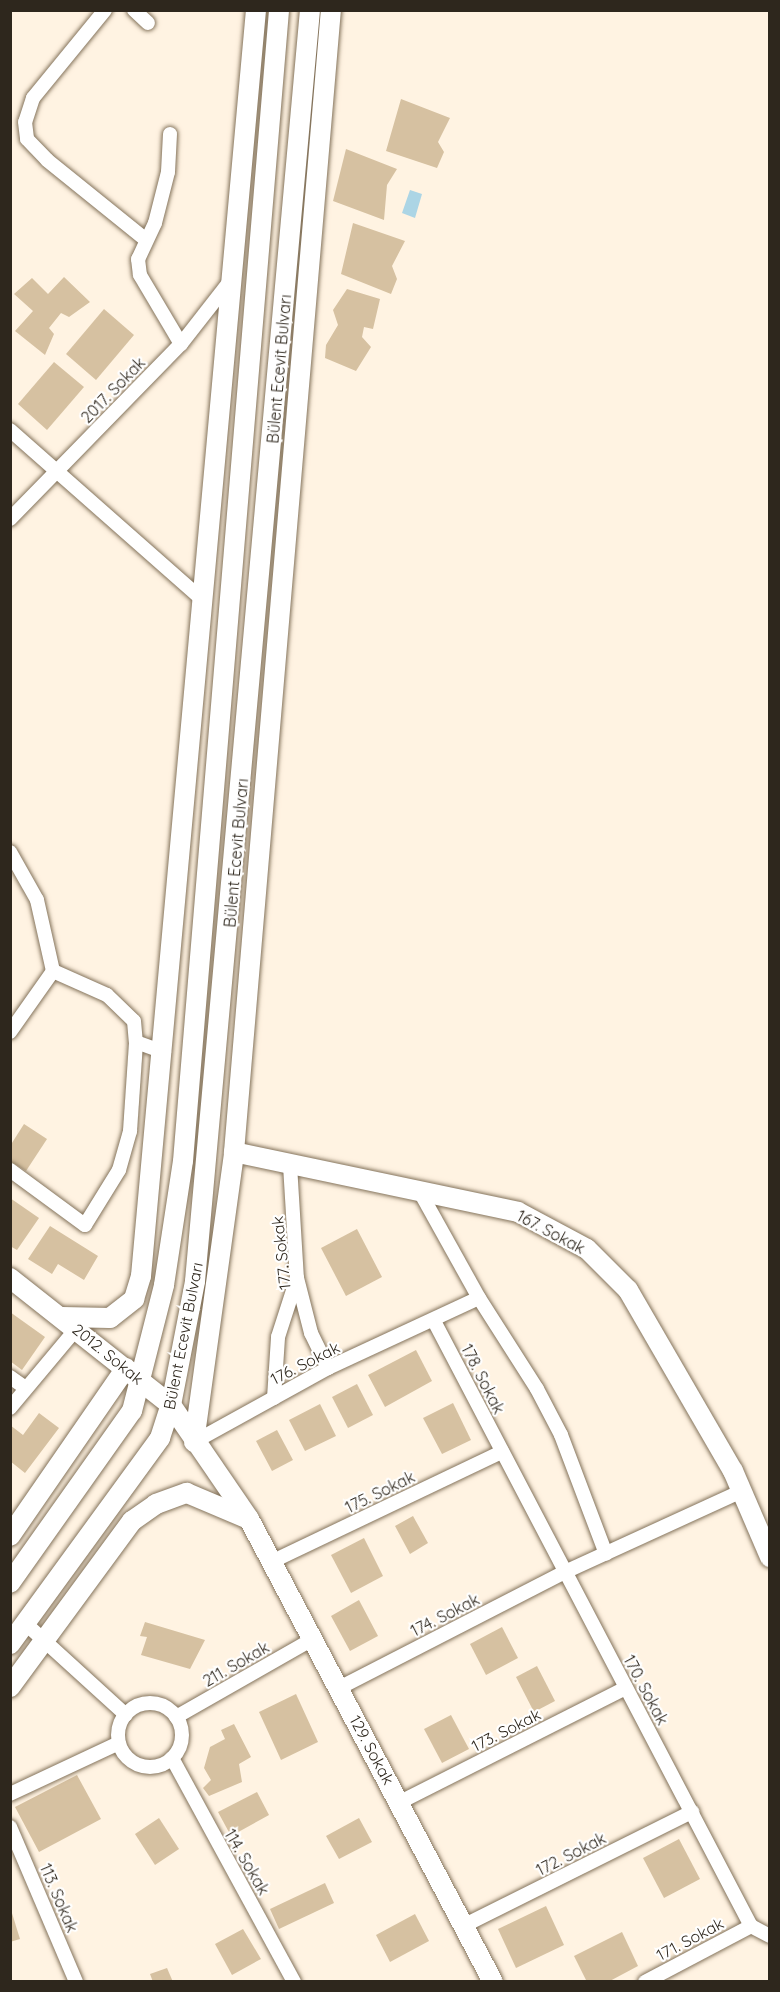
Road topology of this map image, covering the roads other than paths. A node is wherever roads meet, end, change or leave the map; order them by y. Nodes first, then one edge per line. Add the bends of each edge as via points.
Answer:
1 (105, 10) edge
2 (134, 10) edge
3 (256, 10) edge
4 (279, 10) edge
5 (310, 10) edge
6 (331, 10) edge
7 (148, 23) dead end
8 (170, 134) dead end
9 (146, 240) junction
10 (232, 279) junction
11 (182, 344) junction
12 (10, 430) edge
13 (55, 472) junction
14 (10, 519) edge
15 (205, 602) junction
16 (10, 852) edge
17 (53, 971) junction
18 (10, 1032) edge
19 (136, 1042) junction
20 (164, 1052) junction
21 (234, 1152) junction
22 (290, 1165) junction
23 (10, 1170) edge
24 (420, 1192) junction
25 (10, 1278) edge
26 (297, 1278) junction
27 (479, 1298) junction
28 (434, 1321) junction
29 (69, 1322) junction
30 (126, 1368) junction
31 (328, 1368) junction
32 (10, 1377) edge
33 (142, 1382) junction
34 (26, 1388) junction
35 (274, 1398) junction
36 (171, 1405) junction
37 (10, 1408) edge
38 (194, 1442) junction
39 (502, 1452) junction
40 (742, 1491) junction
41 (249, 1519) junction
42 (105, 1520) junction
43 (120, 1533) junction
44 (765, 1534) edge
45 (10, 1536) edge
46 (606, 1554) junction
47 (770, 1557) edge
48 (271, 1562) junction
49 (565, 1572) junction
50 (10, 1583) edge
51 (26, 1624) junction
52 (313, 1639) junction
53 (42, 1640) junction
54 (10, 1644) edge
55 (10, 1687) edge
56 (339, 1688) junction
57 (626, 1688) junction
58 (126, 1715) junction
59 (176, 1717) junction
60 (119, 1743) junction
61 (172, 1758) junction
62 (10, 1794) edge
63 (400, 1802) junction
64 (692, 1812) junction
65 (10, 1827) edge
66 (465, 1925) junction
67 (751, 1926) junction
68 (770, 1936) edge
69 (76, 1982) edge
70 (294, 1982) edge
71 (494, 1982) edge
72 (645, 1982) edge

1 - 9 street via 33,98 25,122 27,139 47,160
2 - 7 street
3 - 10 street
4 - 33 street, Bülent Ecevit Bulvarı via 183,1161 164,1285
5 - 36 street, Bülent Ecevit Bulvarı via 209,1156 195,1281
6 - 21 street
8 - 9 street via 168,172
9 - 11 street via 138,259 140,275
10 - 11 street, 2017. Sokak
10 - 15 street
11 - 13 street, 2017. Sokak
12 - 13 street
13 - 14 street, 2017. Sokak
13 - 15 street
15 - 20 street
16 - 17 street via 37,900
17 - 18 street
17 - 19 street via 117,1002 134,1022
19 - 20 street
19 - 23 street via 130,1131 119,1170 85,1225
20 - 29 street via 134,1299 110,1318
21 - 22 street, 167. Sokak
21 - 38 street
22 - 24 street, 167. Sokak
22 - 26 street, 177. Sokak
24 - 27 street
24 - 40 street, 167. Sokak via 518,1212 587,1249 628,1290
25 - 29 street, 2012. Sokak
26 - 31 street, 177. Sokak via 311,1333
26 - 35 street via 278,1337
27 - 28 street, 176. Sokak
27 - 46 street via 561,1435
28 - 31 street, 176. Sokak
28 - 39 street, 178. Sokak
29 - 30 street, 2012. Sokak
29 - 34 street
30 - 33 street, 2012. Sokak
30 - 45 street
31 - 35 street, 176. Sokak
32 - 34 street
33 - 36 street, 2012. Sokak
33 - 50 street, Bülent Ecevit Bulvarı via 132,1411 102,1458
34 - 37 street
35 - 38 street, 176. Sokak
36 - 38 street, 2012. Sokak
36 - 42 street, Bülent Ecevit Bulvarı via 160,1438
38 - 41 street, 2012. Sokak
39 - 48 street, 175. Sokak
39 - 49 street, 170. Sokak
40 - 44 street, 167. Sokak
40 - 46 street, 174. Sokak
41 - 43 street via 187,1493 156,1504
41 - 48 street, 129. Sokak
42 - 43 street
42 - 51 street, Bülent Ecevit Bulvarı
43 - 53 street
44 - 47 street, 167. Sokak
46 - 49 street, 174. Sokak
48 - 52 street, 129. Sokak
49 - 56 street, 174. Sokak
49 - 57 street, 170. Sokak
51 - 53 street
51 - 54 street, Bülent Ecevit Bulvarı
52 - 56 street, 129. Sokak
52 - 59 street, 211. Sokak
53 - 55 street
53 - 58 street
56 - 63 street, 129. Sokak
57 - 63 street, 173. Sokak
57 - 64 street, 170. Sokak
58 - 59 street via 152,1703
58 - 60 street
59 - 61 street via 182,1738
60 - 61 street via 131,1761 145,1766
60 - 62 street
61 - 70 street, 114. Sokak
63 - 66 street, 129. Sokak
64 - 66 street, 172. Sokak
64 - 67 street, 170. Sokak
65 - 69 street, 113. Sokak
66 - 71 street, 129. Sokak
67 - 68 street
67 - 72 street, 171. Sokak

